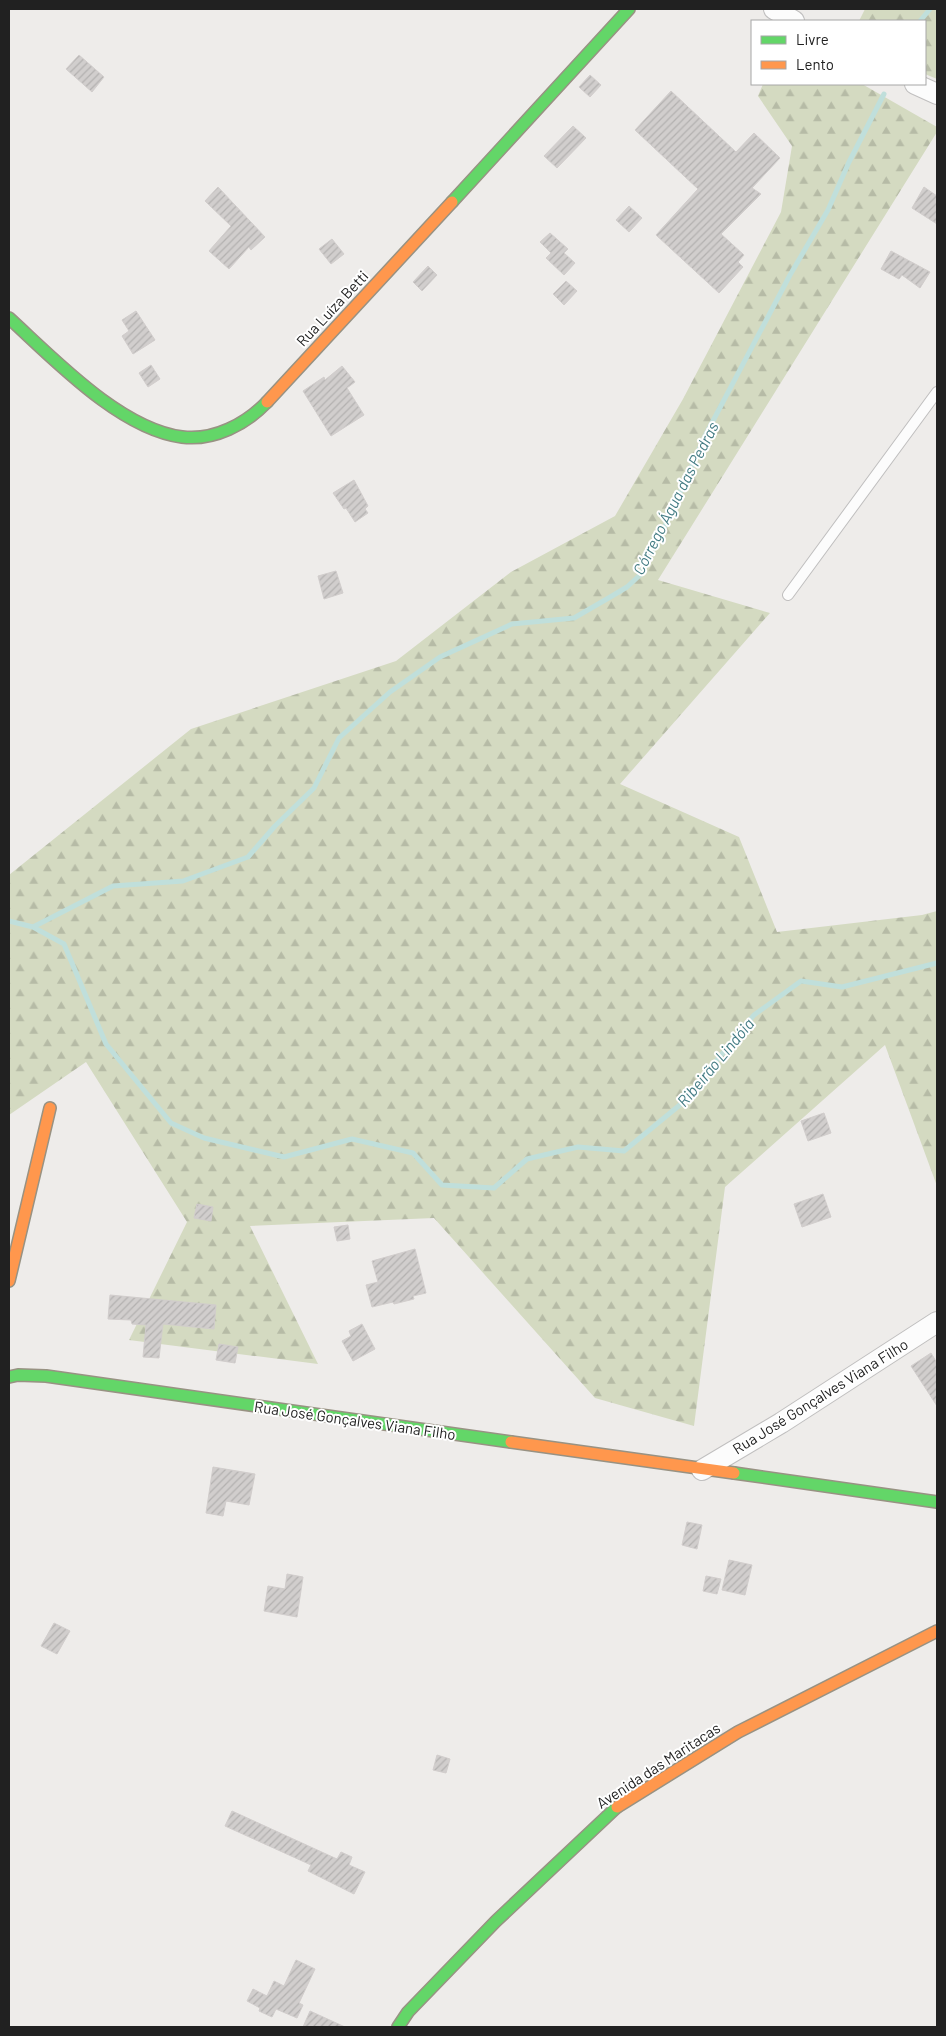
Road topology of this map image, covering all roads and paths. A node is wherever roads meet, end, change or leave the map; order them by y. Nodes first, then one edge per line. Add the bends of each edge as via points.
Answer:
1 (629, 9) edge
2 (774, 9) edge
3 (792, 20) edge
4 (916, 85) edge
5 (937, 94) edge
6 (9, 318) edge
7 (937, 392) edge
8 (788, 595) dead end
9 (50, 1108) dead end
10 (9, 1281) edge
11 (937, 1322) edge
12 (9, 1377) edge
13 (702, 1470) junction
14 (937, 1502) edge
15 (937, 1631) edge
16 (398, 2027) edge

1 - 6 street, Rua Luíza Betti via 246,421 215,434 182,437 149,428 65,369
2 - 3 street
4 - 5 street
7 - 8 lane
9 - 10 street
11 - 13 street, Rua José Gonçalves Viana Filho
12 - 13 street, Rua José Gonçalves Viana Filho via 46,1376
13 - 14 street, Rua José Gonçalves Viana Filho
15 - 16 street, Avenida das Maritacas via 738,1732 612,1810 496,1921 408,2012

